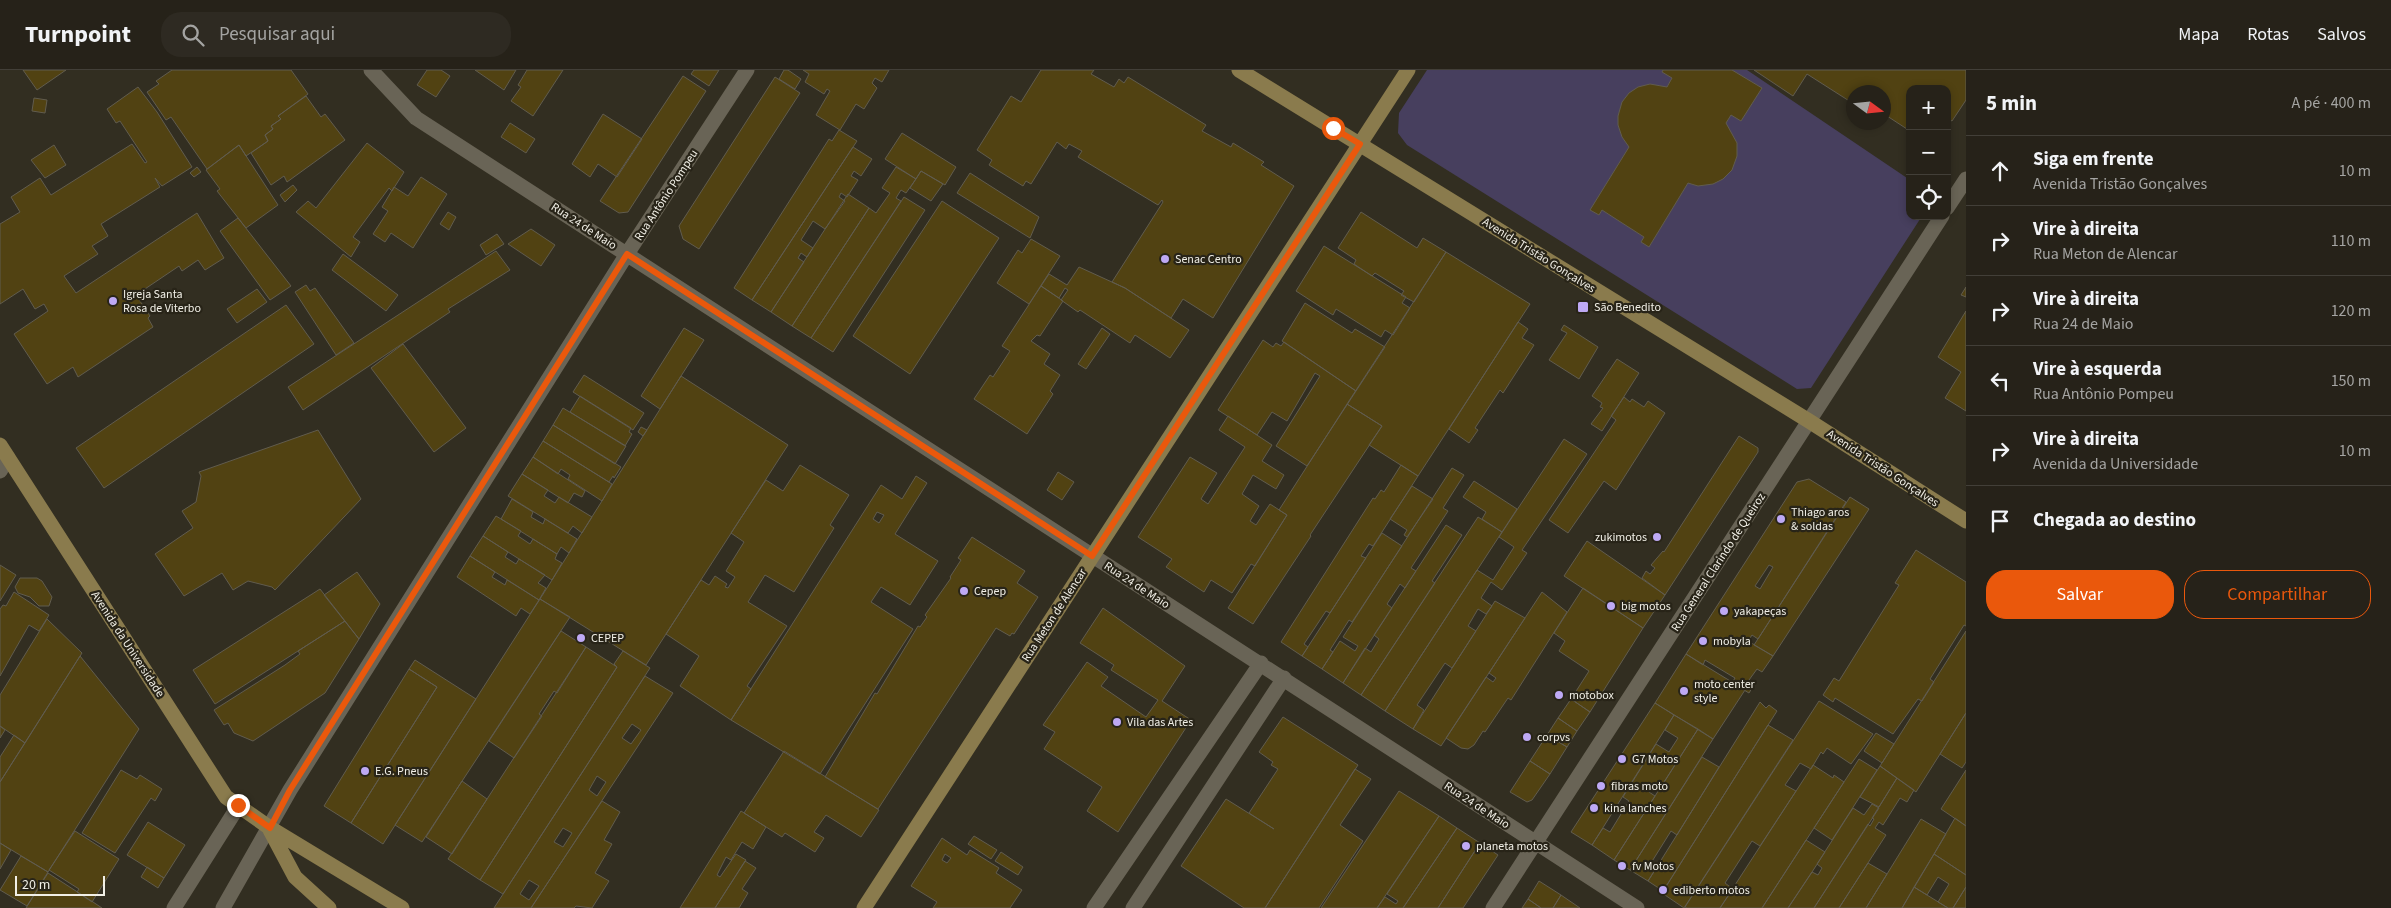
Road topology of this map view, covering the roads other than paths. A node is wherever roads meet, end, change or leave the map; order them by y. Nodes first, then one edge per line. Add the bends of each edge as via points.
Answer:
1 (371, 70) edge
2 (747, 70) edge
3 (1238, 70) edge
4 (1408, 70) edge
5 (1360, 144) junction
6 (1966, 179) edge
7 (1951, 202) edge
8 (1939, 220) edge
9 (627, 254) junction
10 (1809, 421) junction
11 (4, 452) edge
12 (0, 471) edge
13 (1966, 521) edge
14 (1092, 556) junction
15 (1261, 663) junction
16 (1284, 678) junction
17 (238, 805) junction
18 (270, 828) junction
19 (1535, 843) junction
20 (174, 908) edge
21 (224, 908) edge
22 (329, 908) edge
23 (402, 908) edge
24 (864, 908) edge
25 (1094, 908) edge
26 (1133, 908) edge
27 (1493, 908) edge
28 (1637, 908) edge

1 - 9 street, Rua 24 de Maio via 416,118
2 - 9 street, Rua Antônio Pompeu
3 - 5 street, Avenida Tristão Gonçalves
4 - 5 street, Rua Meton de Alencar
5 - 10 street, Avenida Tristão Gonçalves
5 - 14 street, Rua Meton de Alencar
6 - 7 street
8 - 10 street, Rua General Clarindo de Queiroz
9 - 14 street, Rua 24 de Maio
9 - 18 street, Rua Antônio Pompeu via 290,790
10 - 13 street, Avenida Tristão Gonçalves
10 - 19 street, Rua General Clarindo de Queiroz
11 - 12 street
11 - 17 street, Avenida da Universidade via 226,797
14 - 15 street, Rua 24 de Maio
14 - 24 street, Rua Meton de Alencar
15 - 16 street, Rua 24 de Maio
15 - 25 street
16 - 19 street, Rua 24 de Maio
16 - 26 street
17 - 18 street, Avenida da Universidade
17 - 20 street
18 - 21 street, Rua Antônio Pompeu
18 - 22 street via 295,877
18 - 23 street, Avenida da Universidade
19 - 27 street, Rua General Clarindo de Queiroz
19 - 28 street, Rua 24 de Maio

